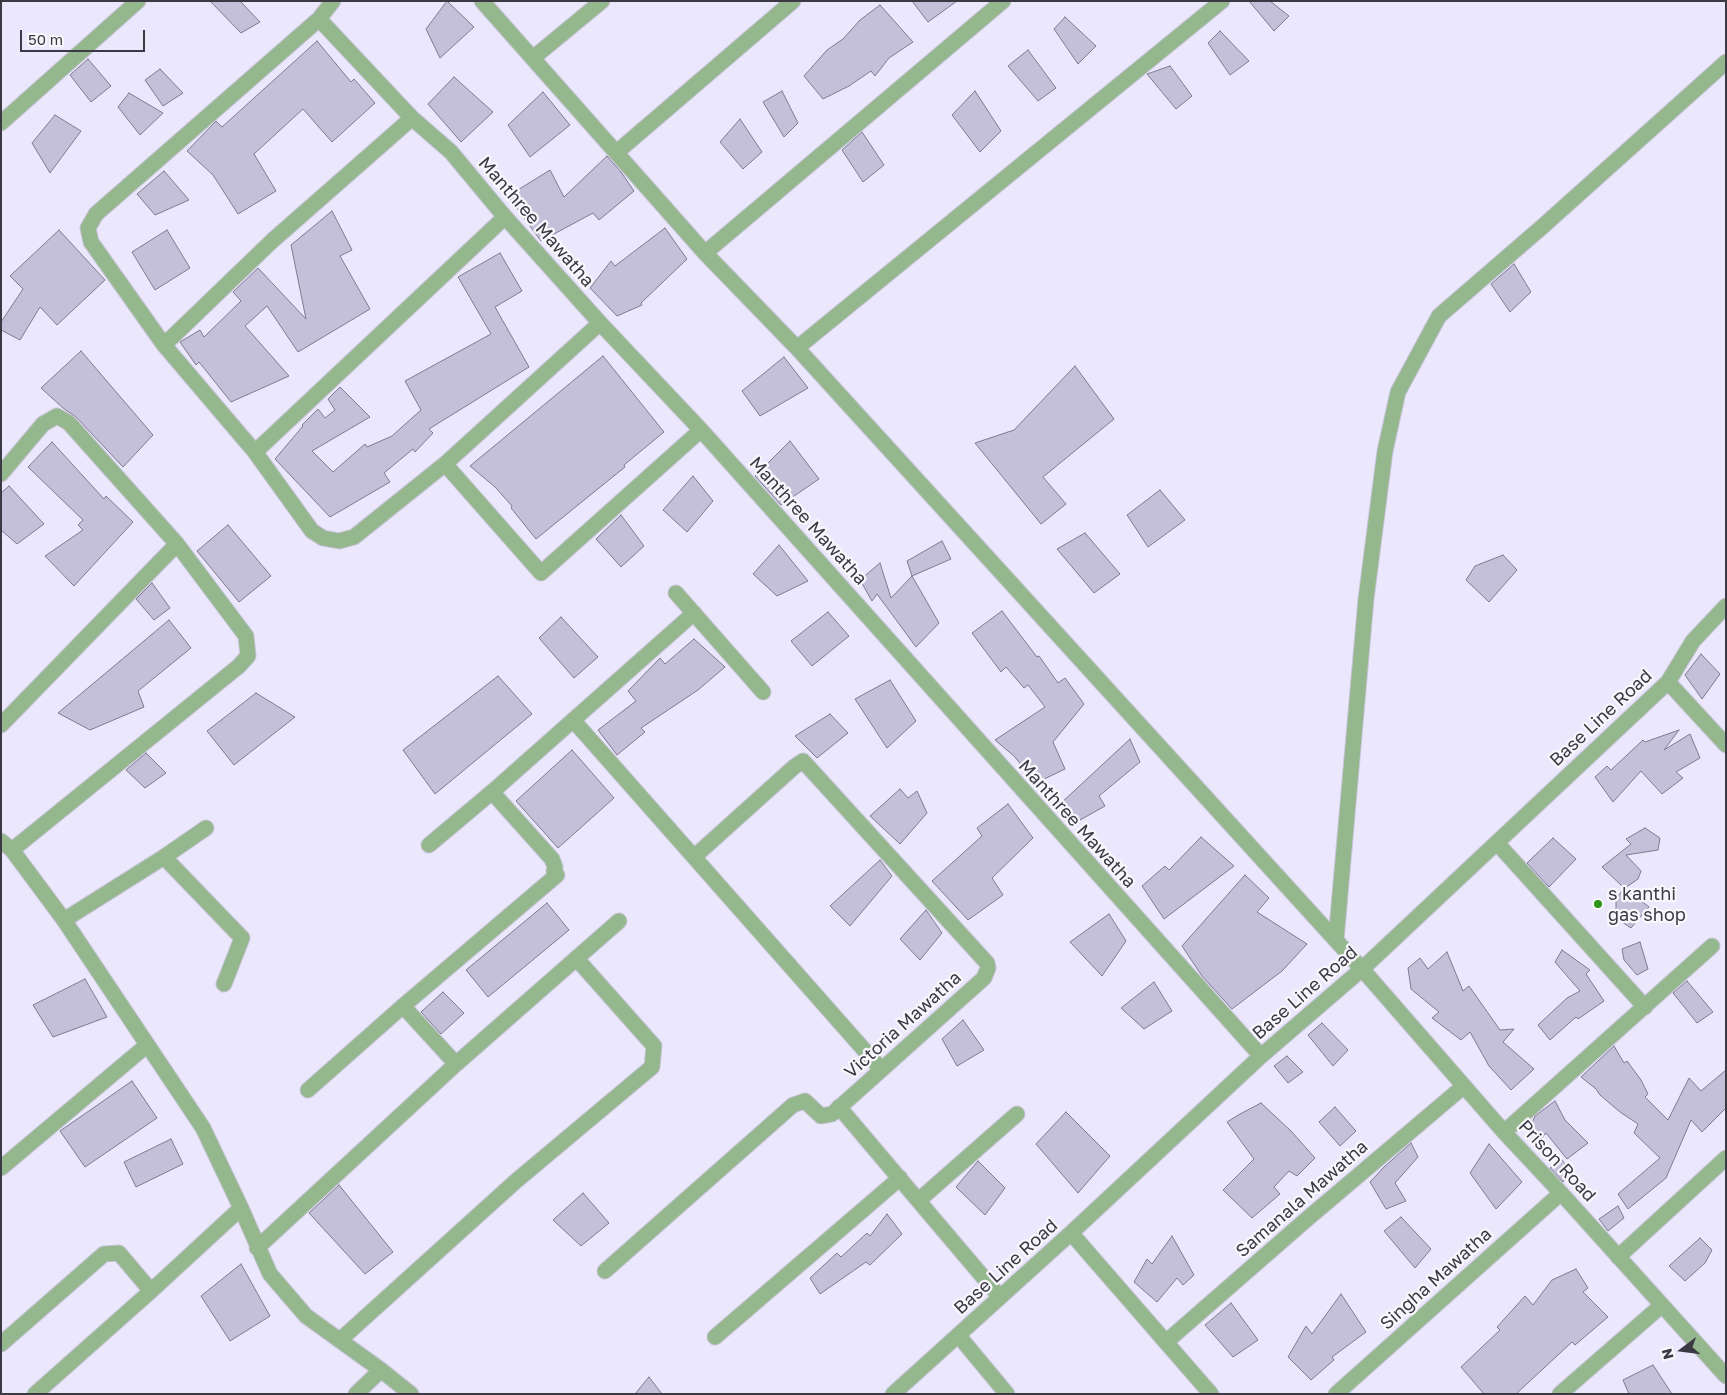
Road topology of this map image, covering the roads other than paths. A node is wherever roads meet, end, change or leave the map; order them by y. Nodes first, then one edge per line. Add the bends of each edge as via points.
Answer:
1 (138, 1) edge
2 (333, 1) edge
3 (482, 1) edge
4 (602, 1) edge
5 (793, 1) edge
6 (1003, 1) edge
7 (1222, 1) edge
8 (319, 19) junction
9 (532, 58) junction
10 (1726, 62) edge
11 (412, 118) junction
12 (1, 123) edge
13 (617, 152) junction
14 (505, 217) junction
15 (705, 253) junction
16 (600, 323) junction
17 (164, 344) junction
18 (797, 348) junction
19 (701, 430) junction
20 (255, 452) junction
21 (445, 464) junction
22 (1, 474) edge
23 (177, 544) junction
24 (676, 592) dead end
25 (1726, 606) edge
26 (694, 613) junction
27 (1668, 682) junction
28 (763, 692) dead end
29 (573, 720) junction
30 (1, 724) edge
31 (1726, 745) edge
32 (492, 792) junction
33 (206, 828) dead end
34 (1496, 843) junction
35 (6, 846) edge
36 (429, 846) dead end
37 (694, 856) junction
38 (164, 857) junction
39 (64, 920) junction
40 (619, 921) dead end
41 (1336, 940) junction
42 (1712, 946) dead end
43 (576, 958) junction
44 (1362, 969) junction
45 (224, 984) dead end
46 (403, 1006) junction
47 (1645, 1007) junction
48 (146, 1046) junction
49 (1260, 1056) junction
50 (456, 1064) junction
51 (882, 1069) junction
52 (1464, 1086) junction
53 (308, 1090) dead end
54 (839, 1108) junction
55 (1017, 1114) dead end
56 (1504, 1132) junction
57 (1726, 1158) edge
58 (1, 1168) edge
59 (900, 1178) junction
60 (1561, 1192) junction
61 (919, 1200) junction
62 (241, 1208) junction
63 (1071, 1233) junction
64 (257, 1248) junction
65 (1618, 1257) junction
66 (605, 1271) dead end
67 (151, 1291) junction
68 (1000, 1297) junction
69 (1662, 1305) junction
70 (958, 1335) junction
71 (714, 1336) dead end
72 (340, 1340) junction
73 (1166, 1342) junction
74 (1, 1344) edge
75 (381, 1370) junction
76 (1726, 1376) edge
77 (35, 1394) edge
78 (356, 1394) edge
79 (411, 1394) edge
80 (892, 1394) edge
81 (1007, 1394) edge
82 (1211, 1394) edge
83 (1336, 1394) edge
84 (1560, 1394) edge

1 - 12 street
2 - 8 street
3 - 9 street, Prison Road
4 - 9 street
5 - 13 street
6 - 15 street
7 - 18 street
8 - 11 street, Manthree Mawatha
8 - 17 street via 96,214 88,228 91,242
9 - 13 street, Prison Road
10 - 41 street via 1439,316 1398,392 1385,451 1366,598
11 - 14 street, Manthree Mawatha via 450,152
11 - 17 street via 272,241
13 - 15 street, Prison Road
14 - 16 street, Manthree Mawatha
14 - 20 street
15 - 18 street, Prison Road
16 - 19 street, Manthree Mawatha
16 - 21 street
17 - 20 street
18 - 41 street, Prison Road
19 - 21 street via 541,573
19 - 49 street, Manthree Mawatha
20 - 21 street via 312,531 323,538 339,541 354,537
22 - 23 street via 43,424 57,416 69,423
23 - 30 street
23 - 35 street via 246,636 248,656
24 - 26 street
25 - 27 street, Base Line Road via 1693,641
26 - 28 street
26 - 29 street
27 - 31 street
27 - 34 street, Base Line Road
29 - 32 street
29 - 37 street
32 - 36 street
32 - 46 street via 552,858 557,875
33 - 38 street
34 - 44 street, Base Line Road
34 - 47 street
35 - 39 street
37 - 51 street
37 - 51 street, Victoria Mawatha via 803,761 987,963 984,978
38 - 39 street
38 - 45 street via 242,938
39 - 48 street
40 - 43 street
41 - 44 street, Prison Road
42 - 47 street
43 - 50 street
43 - 72 street via 654,1046 652,1066 516,1181
44 - 49 street, Base Line Road
44 - 52 street, Prison Road
46 - 50 street
46 - 53 street
47 - 56 street
48 - 58 street
48 - 62 street via 203,1128
49 - 63 street, Base Line Road
50 - 64 street
51 - 54 street, Victoria Mawatha
52 - 56 street, Prison Road
52 - 73 street, Samanala Mawatha
54 - 59 street
54 - 66 street via 832,1114 821,1116 805,1101 793,1106
55 - 61 street
56 - 60 street, Prison Road
57 - 65 street
59 - 61 street
59 - 71 street
60 - 65 street, Prison Road
60 - 83 street, Singha Mawatha
61 - 68 street
62 - 64 street
62 - 67 street
63 - 68 street, Base Line Road
63 - 73 street
64 - 72 street via 270,1274 306,1316
65 - 69 street, Prison Road
67 - 74 street via 118,1253 104,1254
67 - 77 street
68 - 70 street, Base Line Road
69 - 76 street, Prison Road
69 - 84 street
70 - 80 street, Base Line Road
70 - 81 street
72 - 75 street
73 - 82 street
75 - 78 street
75 - 79 street

